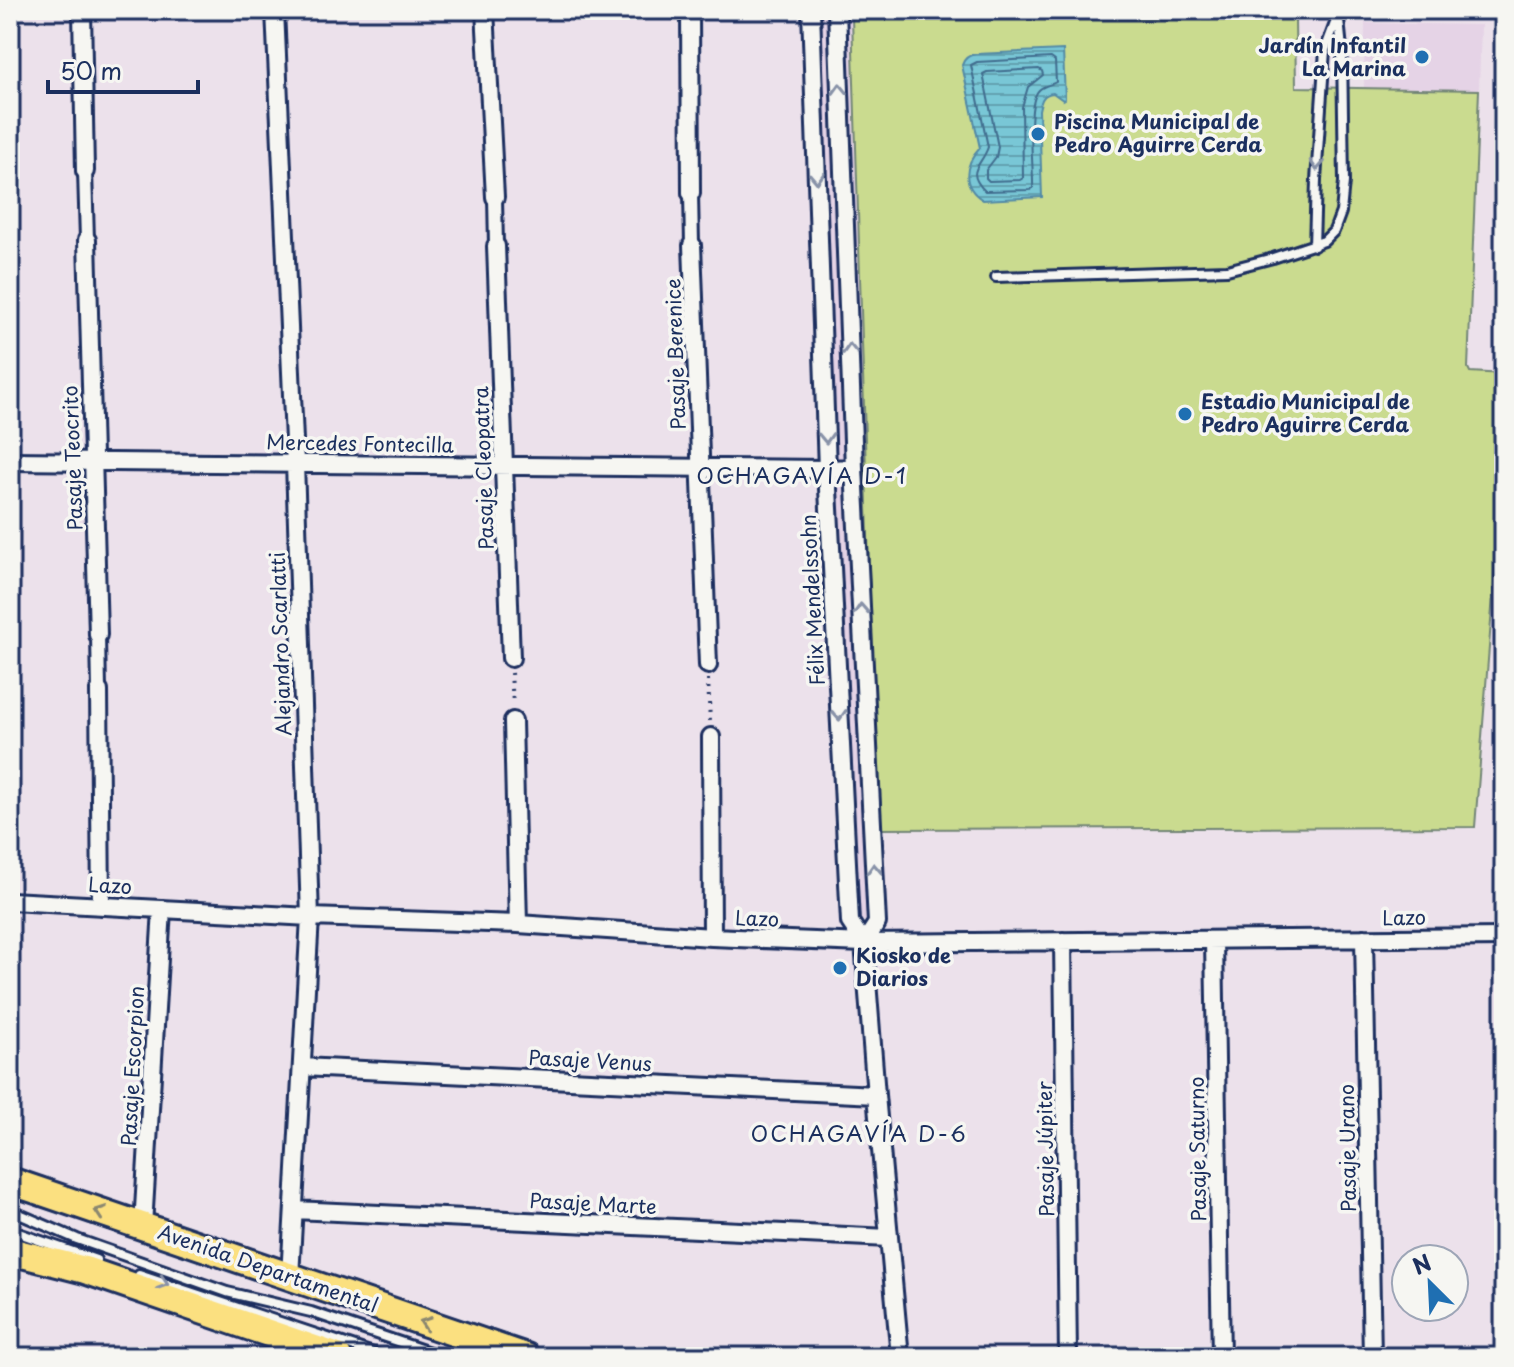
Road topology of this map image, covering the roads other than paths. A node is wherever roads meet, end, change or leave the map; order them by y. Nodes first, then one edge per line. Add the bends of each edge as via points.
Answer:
1 (82, 10) edge
2 (275, 10) edge
3 (485, 10) edge
4 (690, 10) edge
5 (811, 10) edge
6 (837, 10) edge
7 (1337, 14) edge
8 (85, 171) joint
9 (691, 193) joint
10 (495, 197) joint
11 (87, 240) joint
12 (692, 245) joint
13 (496, 246) joint
14 (1314, 246) junction
15 (996, 277) dead end
16 (10, 461) edge
17 (93, 462) junction
18 (295, 463) junction
19 (505, 466) junction
20 (700, 468) junction
21 (854, 468) junction
22 (827, 469) junction
23 (98, 635) joint
24 (511, 658) road end
25 (708, 665) road end
26 (99, 691) joint
27 (513, 721) road end
28 (711, 737) road end
29 (10, 901) edge
30 (101, 906) junction
31 (162, 909) junction
32 (310, 917) junction
33 (518, 924) junction
34 (712, 937) junction
35 (1504, 937) edge
36 (1364, 938) junction
37 (1214, 940) junction
38 (1063, 941) junction
39 (864, 943) junction
40 (302, 1067) junction
41 (876, 1095) junction
42 (10, 1181) edge
43 (10, 1210) edge
44 (294, 1210) junction
45 (143, 1226) junction
46 (10, 1230) edge
47 (889, 1238) junction
48 (10, 1251) edge
49 (110, 1265) dead end
50 (124, 1270) dead end
51 (290, 1277) junction
52 (338, 1357) edge
53 (385, 1357) edge
54 (444, 1357) edge
55 (526, 1357) edge
56 (900, 1357) edge
57 (1068, 1357) edge
58 (1221, 1357) edge
59 (1372, 1357) edge

1 - 8 street, Pasaje Teocrito
2 - 18 street, Alejandro Scarlatti
3 - 10 street, Pasaje Cleopatra
4 - 9 street, Pasaje Berenice
5 -> 22 street, Félix Mendelssohn
21 -> 6 street, Félix Mendelssohn
7 -> 14 lane via 1325,50
7 - 14 lane via 1344,182 1334,231
8 - 11 street, Pasaje Teocrito
9 - 12 street, Pasaje Berenice
10 - 13 street, Pasaje Cleopatra
11 - 17 street, Pasaje Teocrito
12 - 20 street, Pasaje Berenice
13 - 19 street, Pasaje Cleopatra
14 - 15 lane via 1227,270
16 - 17 street, Mercedes Fontecilla
17 - 18 street, Mercedes Fontecilla
17 - 23 street, Pasaje Teocrito
18 - 19 street, Mercedes Fontecilla
18 - 32 street, Alejandro Scarlatti
19 - 20 street, Mercedes Fontecilla
19 - 24 street, Pasaje Cleopatra
20 - 22 street, Mercedes Fontecilla
20 - 25 street, Pasaje Berenice
21 - 22 street, Mercedes Fontecilla
39 -> 21 street, Félix Mendelssohn via 877,923
22 -> 39 street, Félix Mendelssohn via 850,922
23 - 26 street, Pasaje Teocrito
26 - 30 street, Pasaje Teocrito
27 - 33 street
28 - 34 street
29 - 30 street, Lazo
30 - 31 street, Lazo
31 - 32 street, Lazo
31 - 45 street, Pasaje Escorpion
32 - 33 street, Lazo
32 - 40 street, Alejandro Scarlatti
33 - 34 street, Lazo
34 - 39 street, Lazo
35 - 36 street, Lazo
36 - 37 street, Lazo
36 - 59 street, Pasaje Urano
37 - 38 street, Lazo
37 - 58 street, Pasaje Saturno
38 - 39 street, Lazo
38 - 57 street, Pasaje Júpiter
39 - 41 street, Félix Mendelssohn
40 - 41 street, Pasaje Venus
40 - 44 street, Alejandro Scarlatti
41 - 47 street, Félix Mendelssohn
45 -> 42 main road, Avenida Departamental
43 - 54 lane via 227,1292 311,1312
44 - 47 street, Pasaje Marte
44 - 51 street, Alejandro Scarlatti
45 - 51 main road, Avenida Departamental
46 - 49 lane
47 - 56 street, Félix Mendelssohn
48 - 52 main road via 85,1270
50 -> 53 lane
55 -> 51 main road, Avenida Departamental

